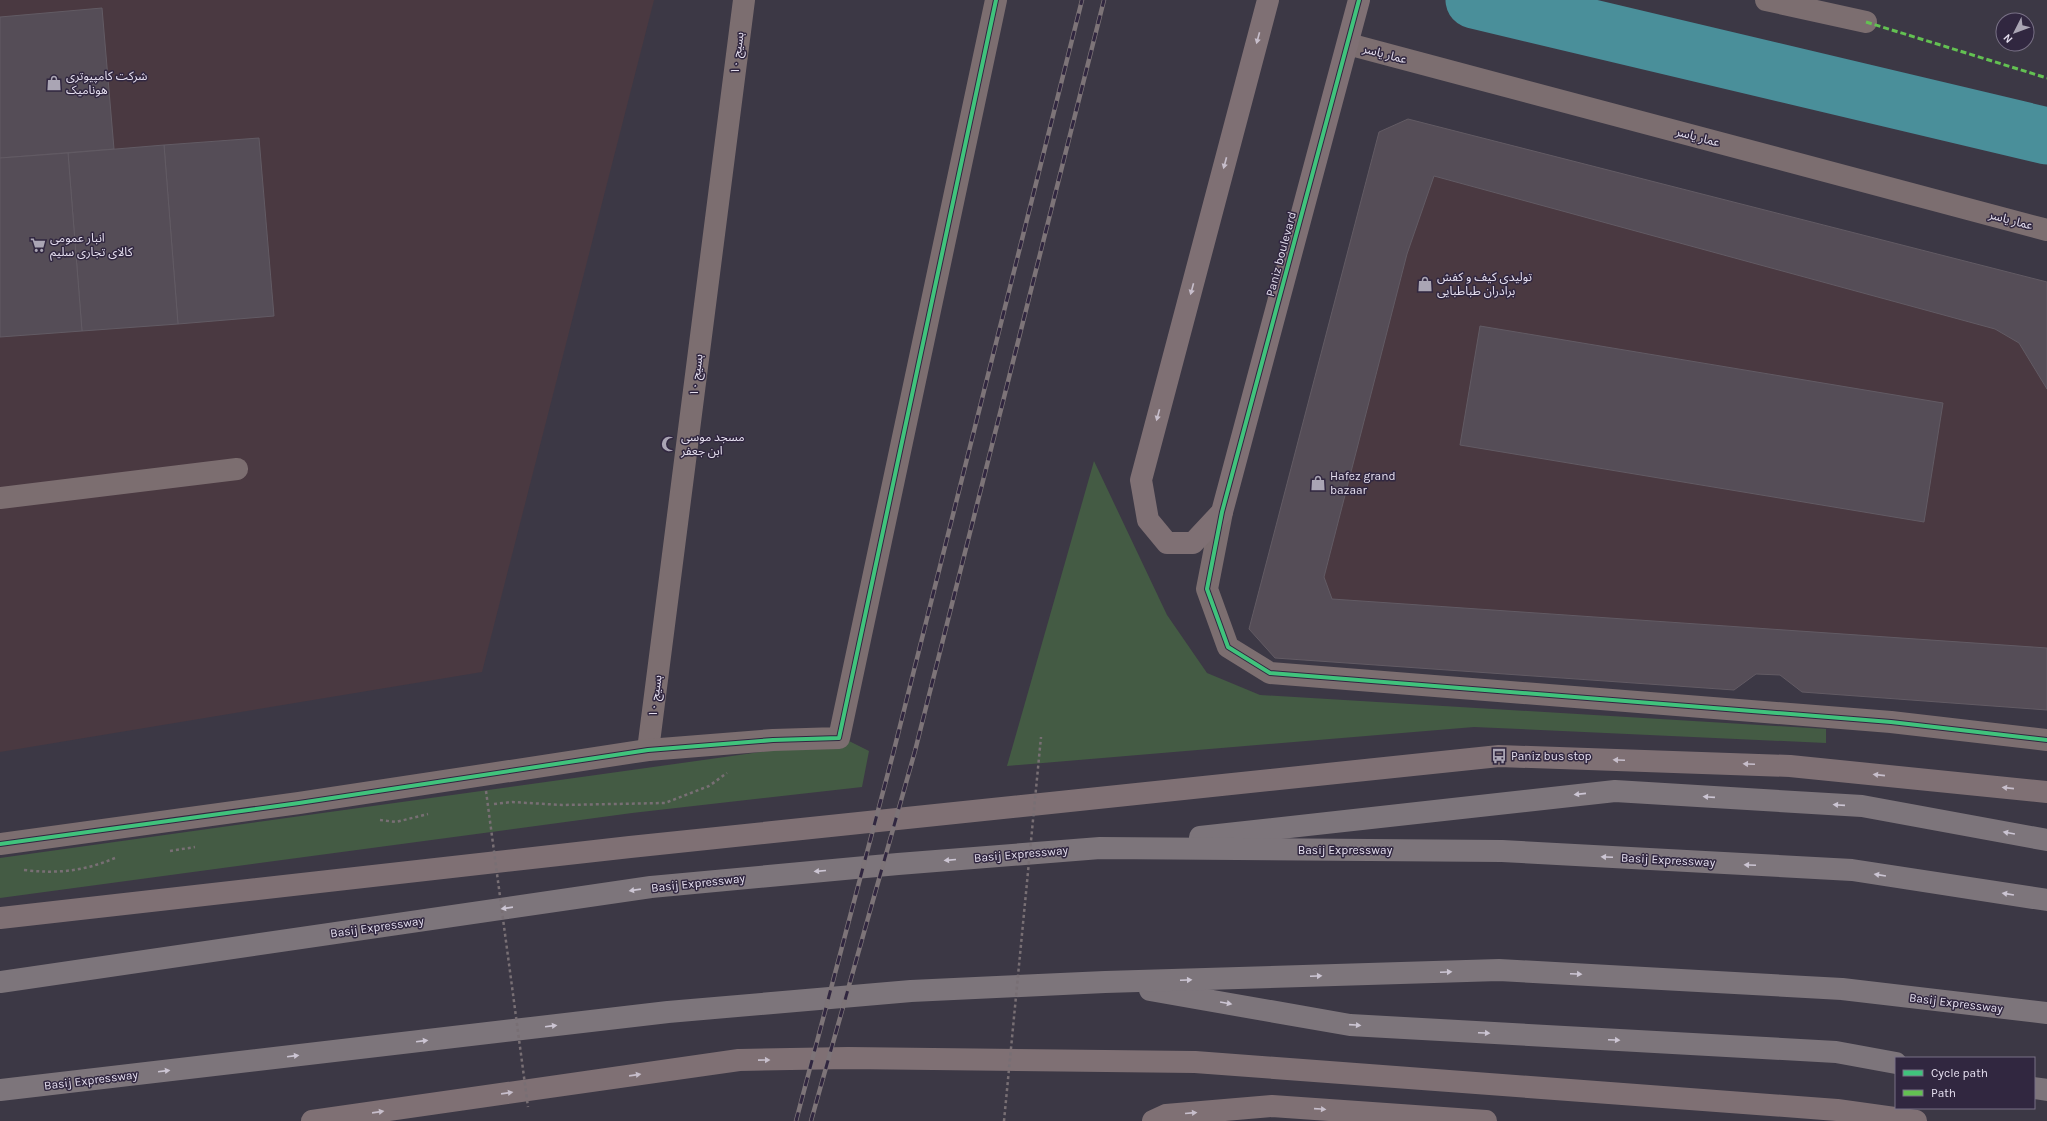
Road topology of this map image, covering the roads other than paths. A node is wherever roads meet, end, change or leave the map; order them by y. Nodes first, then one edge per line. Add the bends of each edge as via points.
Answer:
1 (744, 0) edge
2 (996, 0) edge
3 (1268, 0) edge
4 (1359, 0) edge
5 (1766, 0) edge
6 (1866, 22) dead end
7 (1348, 44) junction
8 (2047, 230) edge
9 (237, 469) dead end
10 (0, 498) edge
11 (1222, 512) junction
12 (2047, 740) edge
13 (648, 750) junction
14 (2047, 792) edge
15 (2047, 840) edge
16 (0, 844) edge
17 (1100, 848) junction
18 (2047, 900) edge
19 (0, 918) edge
20 (0, 982) edge
21 (1105, 982) junction
22 (2047, 1013) edge
23 (1895, 1063) edge
24 (2035, 1088) edge
25 (0, 1090) edge
26 (2047, 1090) edge
27 (312, 1121) edge
28 (1153, 1121) edge
29 (1486, 1121) edge
30 (1916, 1121) edge

1 - 13 street, بسیج ۱۰
2 - 13 street via 839,738 773,740
3 -> 11 main road, Paniz boulevard via 1141,480 1148,520 1167,542 1193,544
4 - 7 main road, Paniz boulevard
5 - 6 street
7 - 8 street, عمار یاسر
7 - 11 main road, Paniz boulevard
9 - 10 street
11 - 12 street via 1207,589 1228,647 1270,673 1891,722
13 - 16 street via 307,802
14 -> 19 main road via 1790,766 1499,756 630,847
15 -> 17 highway via 1862,806 1615,790
18 -> 17 highway, Basij Expressway via 1844,870 1502,851
17 -> 20 highway, Basij Expressway via 651,887
21 -> 22 highway, Basij Expressway via 1499,970 1842,989
21 -> 23 highway via 1350,1025 1836,1052
25 -> 21 highway, Basij Expressway via 668,1012 911,991
24 - 26 highway
27 -> 30 main road via 739,1060 848,1058 1196,1062 1837,1110
28 -> 29 main road via 1166,1116 1272,1106

